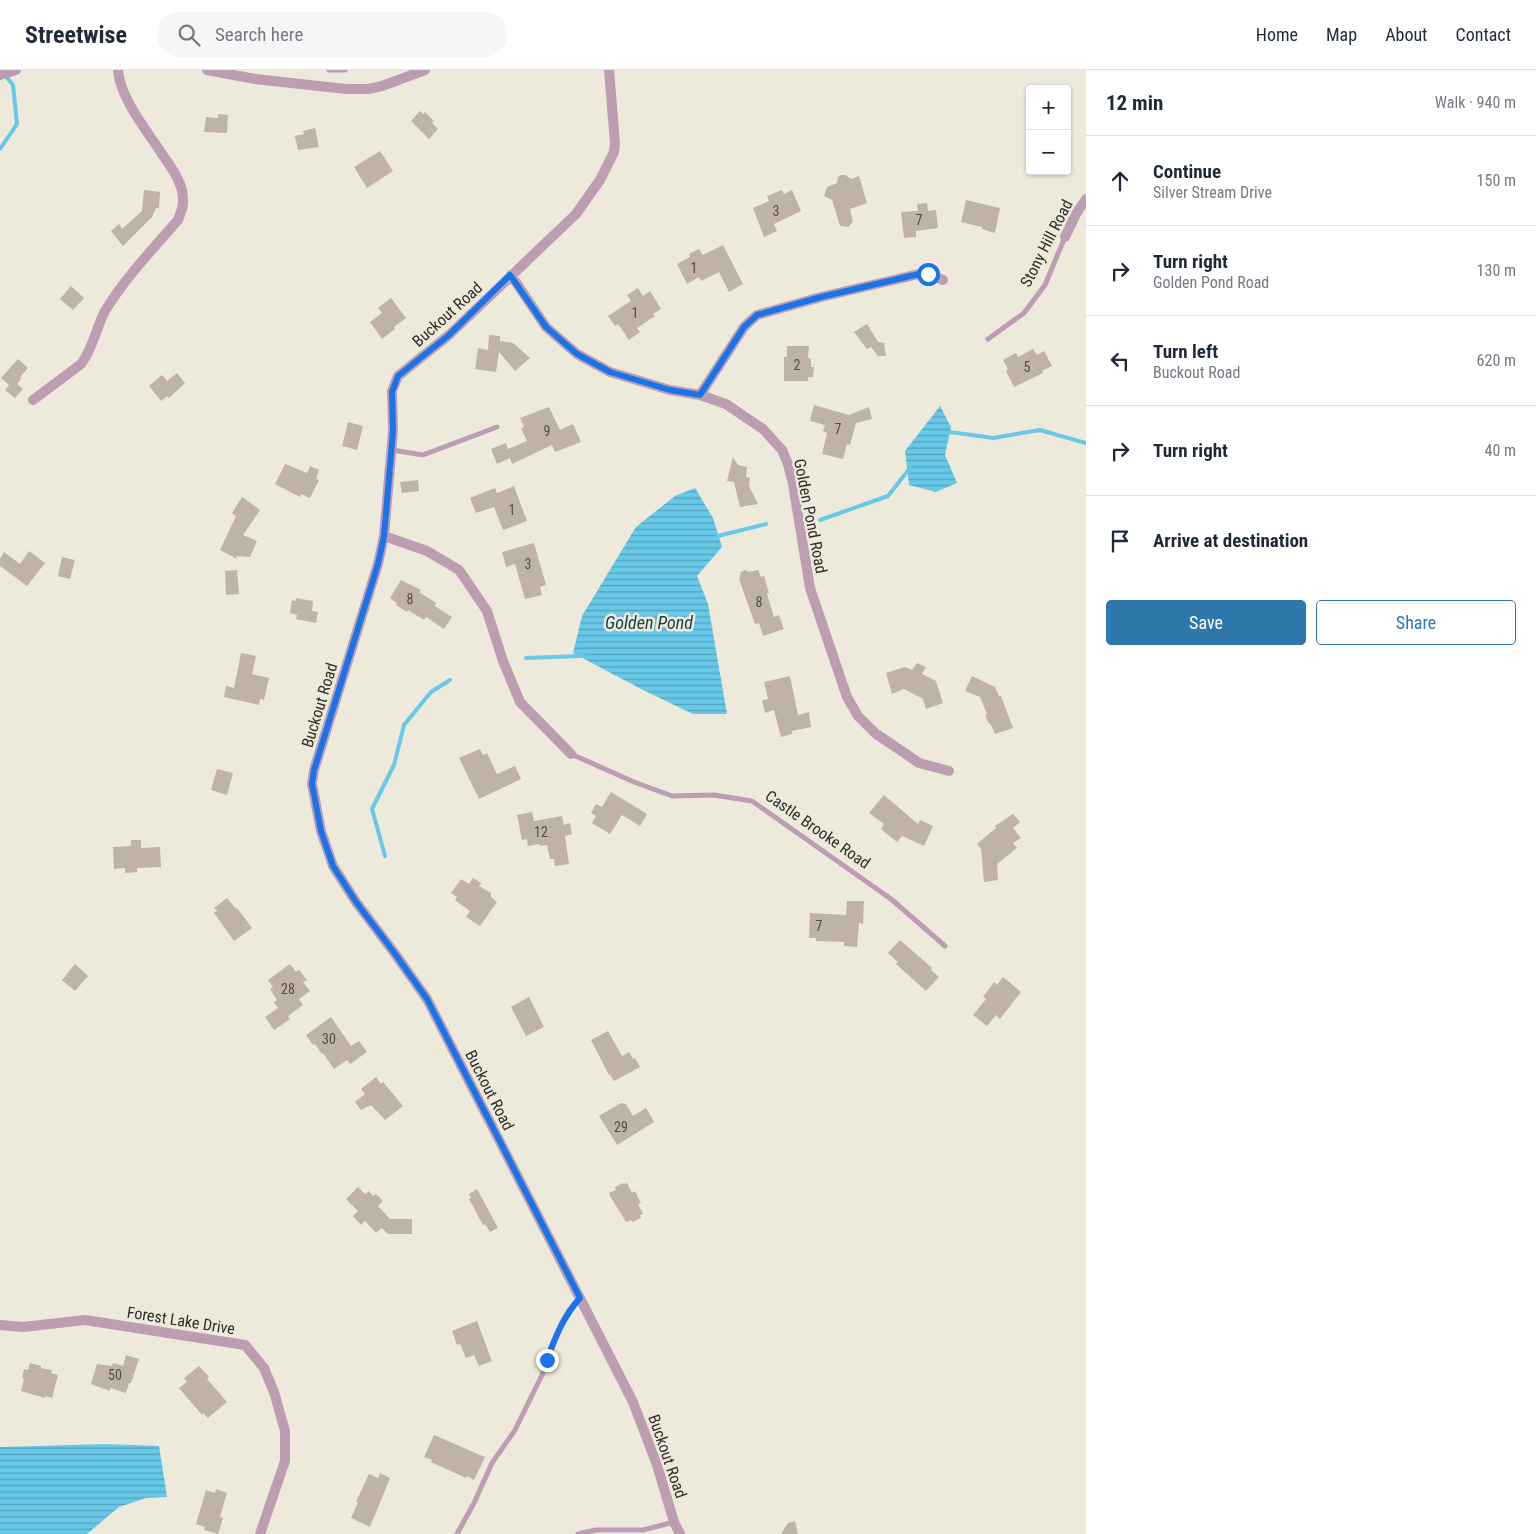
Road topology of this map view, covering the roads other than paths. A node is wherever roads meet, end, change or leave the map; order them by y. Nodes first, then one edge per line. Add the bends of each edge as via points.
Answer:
1 (118, 70) edge
2 (207, 70) edge
3 (329, 70) edge
4 (345, 70) edge
5 (610, 70) edge
6 (418, 71) edge
7 (1086, 199) edge
8 (1065, 237) joint
9 (510, 275) junction
10 (943, 280) dead end
11 (988, 339) dead end
12 (700, 395) junction
13 (33, 400) dead end
14 (497, 427) dead end
15 (391, 450) junction
16 (384, 536) junction
17 (571, 754) joint
18 (949, 771) dead end
19 (946, 946) dead end
20 (580, 1298) junction
21 (0, 1326) edge
22 (674, 1522) junction
23 (260, 1534) edge
24 (457, 1534) edge
25 (578, 1534) edge
26 (680, 1534) edge

1 - 13 street via 126,99 178,180 182,211 112,299 81,364
2 - 6 street via 346,90 382,86
3 - 4 lane
5 - 9 street, Buckout Road via 614,152 600,180 576,214
7 - 8 street, Stony Hill Road
8 - 11 lane, Stony Hill Road via 1044,285 1024,313
9 - 12 street, Golden Pond Road via 546,327 577,354 610,372 670,390
9 - 15 street, Buckout Road via 449,335 398,376 392,392
10 - 12 street via 919,274 757,315 744,327
12 - 18 street, Golden Pond Road via 726,404 764,429 782,450 793,484 810,588 847,697 858,716 875,733 919,763
14 - 15 lane via 423,455
15 - 16 street, Buckout Road
16 - 17 street, Castle Brooke Road via 427,551 459,570 487,611 520,702
16 - 20 street, Buckout Road via 314,770 312,784 321,831 333,866 427,999
17 - 19 lane, Castle Brooke Road via 672,796 714,794 752,801 891,899
20 - 22 street, Buckout Road via 633,1402 657,1464
20 - 24 lane via 562,1322 542,1375 515,1430 492,1463
21 - 23 street, Forest Lake Drive via 24,1327 85,1320 245,1345 264,1368 285,1431 285,1461
22 - 25 lane via 643,1530 596,1530
22 - 26 street, Buckout Road

